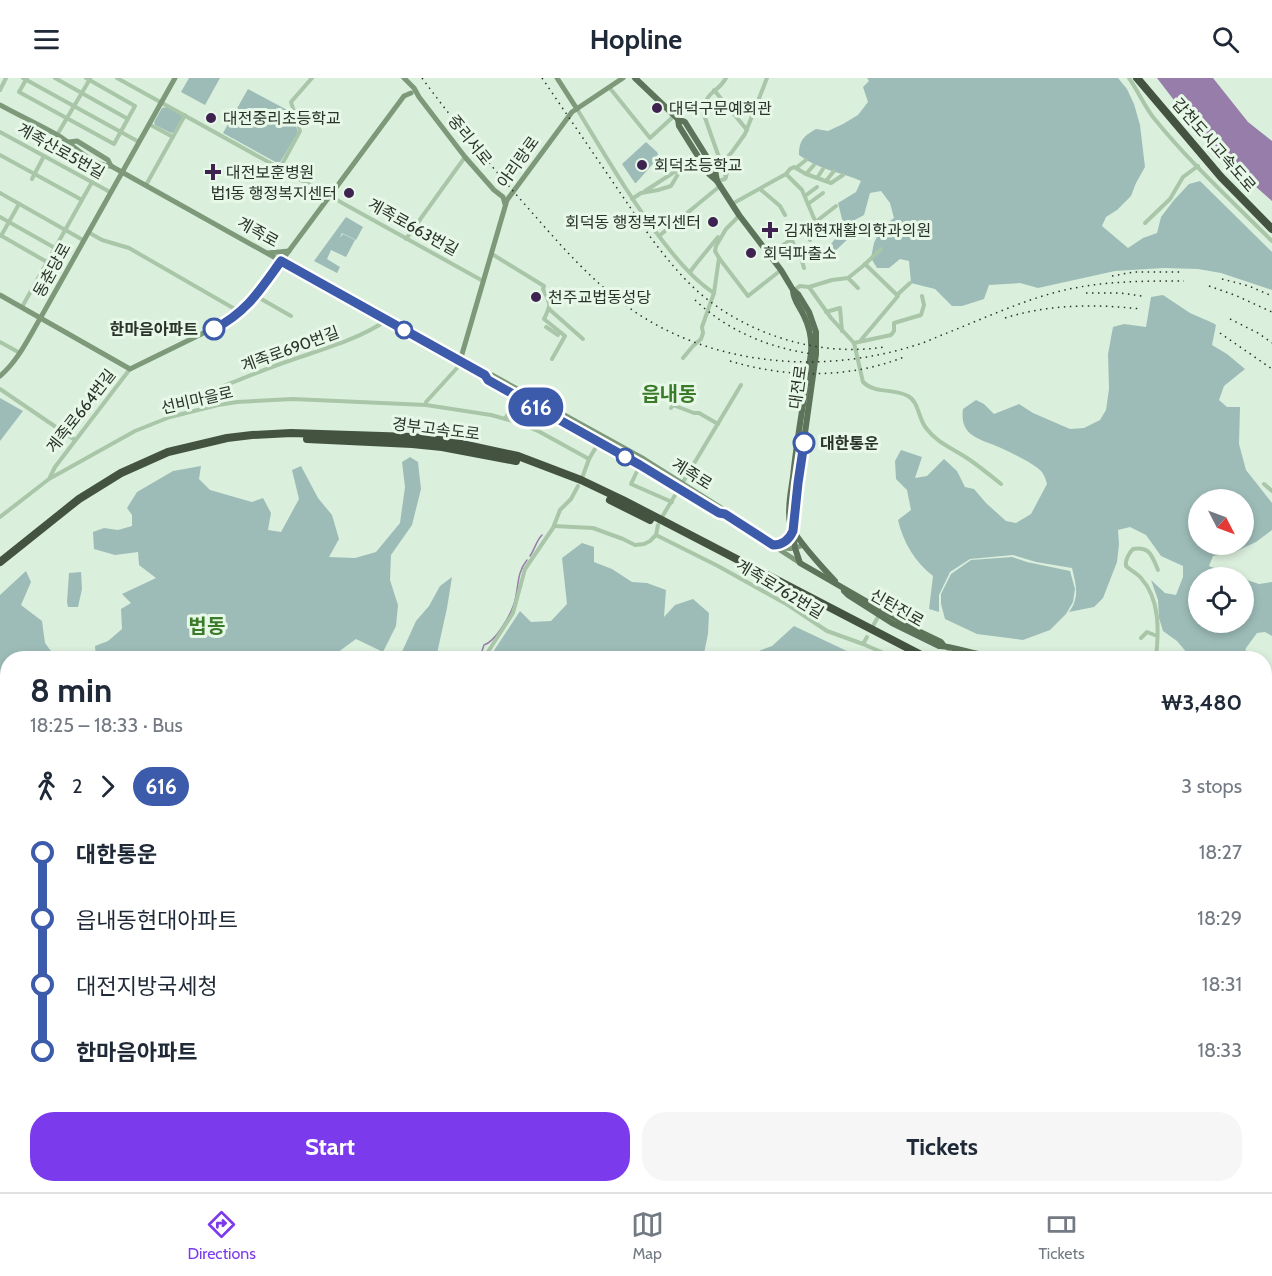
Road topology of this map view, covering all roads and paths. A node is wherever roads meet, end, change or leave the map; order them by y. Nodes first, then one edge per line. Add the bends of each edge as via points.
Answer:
1 (6, 78) edge
2 (55, 78) edge
3 (117, 78) edge
4 (175, 78) edge
5 (312, 78) edge
6 (557, 78) edge
7 (623, 78) edge
8 (635, 78) edge
9 (645, 78) edge
10 (726, 78) edge
11 (767, 78) edge
12 (1129, 78) edge
13 (1137, 78) edge
14 (1142, 78) edge
15 (25, 79) edge
16 (88, 79) edge
17 (643, 86) junction
18 (609, 87) junction
19 (0, 90) edge
20 (409, 90) edge
21 (714, 90) junction
22 (82, 92) junction
23 (162, 102) junction
24 (0, 105) edge
25 (74, 106) junction
26 (577, 110) junction
27 (185, 115) junction
28 (67, 118) junction
29 (128, 118) junction
30 (676, 118) junction
31 (149, 124) junction
32 (747, 130) junction
33 (0, 132) edge
34 (121, 132) junction
35 (57, 135) junction
36 (173, 137) junction
37 (139, 142) junction
38 (0, 155) edge
39 (44, 156) junction
40 (728, 157) junction
41 (465, 158) junction
42 (700, 159) junction
43 (806, 160) dead end
44 (721, 164) junction
45 (685, 165) junction
46 (814, 165) dead end
47 (1198, 166) junction
48 (280, 168) junction
49 (796, 168) junction
50 (823, 169) dead end
51 (715, 170) junction
52 (834, 171) dead end
53 (122, 172) junction
54 (786, 174) junction
55 (806, 174) junction
56 (843, 175) dead end
57 (33, 176) junction
58 (726, 177) junction
59 (817, 178) junction
60 (826, 181) junction
61 (92, 182) junction
62 (719, 184) junction
63 (146, 185) junction
64 (817, 187) dead end
65 (760, 189) junction
66 (110, 192) junction
67 (0, 193) edge
68 (641, 193) junction
69 (823, 193) dead end
70 (330, 196) junction
71 (510, 196) junction
72 (805, 196) junction
73 (503, 197) junction
74 (632, 199) junction
75 (82, 200) junction
76 (19, 204) junction
77 (505, 204) junction
78 (732, 204) junction
79 (808, 204) junction
80 (836, 206) dead end
81 (739, 215) junction
82 (785, 215) dead end
83 (0, 217) edge
84 (9, 222) junction
85 (816, 223) junction
86 (1145, 223) dead end
87 (1272, 223) edge
88 (1272, 229) edge
89 (65, 230) junction
90 (804, 231) junction
91 (88, 232) junction
92 (721, 235) junction
93 (1, 236) edge
94 (659, 236) junction
95 (406, 239) junction
96 (83, 240) junction
97 (792, 240) junction
98 (810, 240) dead end
99 (1272, 241) edge
100 (55, 248) junction
101 (881, 249) dead end
102 (289, 250) junction
103 (268, 253) junction
104 (492, 254) junction
105 (769, 255) junction
106 (719, 258) junction
107 (281, 261) junction
108 (47, 262) junction
109 (866, 264) junction
110 (804, 268) dead end
111 (781, 270) junction
112 (690, 272) junction
113 (848, 278) junction
114 (483, 281) junction
115 (910, 283) dead end
116 (809, 287) junction
117 (858, 288) dead end
118 (793, 290) junction
119 (714, 293) junction
120 (0, 295) edge
121 (897, 295) junction
122 (256, 296) junction
123 (922, 296) dead end
124 (22, 307) junction
125 (549, 309) junction
126 (240, 312) junction
127 (826, 312) junction
128 (291, 316) dead end
129 (41, 317) junction
130 (387, 320) junction
131 (546, 327) dead end
132 (842, 331) junction
133 (558, 335) dead end
134 (583, 339) dead end
135 (861, 340) junction
136 (0, 342) edge
137 (854, 343) junction
138 (20, 353) junction
139 (682, 358) dead end
140 (552, 359) dead end
141 (460, 361) junction
142 (130, 369) junction
143 (485, 375) junction
144 (0, 376) edge
145 (741, 385) dead end
146 (0, 390) edge
147 (518, 397) junction
148 (218, 405) junction
149 (426, 405) junction
150 (671, 408) dead end
151 (505, 419) junction
152 (718, 424) junction
153 (75, 440) junction
154 (599, 442) junction
155 (589, 459) junction
156 (640, 465) junction
157 (582, 478) dead end
158 (49, 479) junction
159 (1000, 484) dead end
160 (1264, 484) dead end
161 (578, 486) dead end
162 (681, 486) junction
163 (1272, 492) edge
164 (672, 502) junction
165 (0, 517) edge
166 (662, 518) dead end
167 (658, 525) dead end
168 (554, 526) junction
169 (793, 531) junction
170 (656, 535) junction
171 (773, 545) junction
172 (804, 545) junction
173 (795, 548) junction
174 (0, 561) edge
175 (800, 562) junction
176 (0, 568) edge
177 (1158, 570) dead end
178 (840, 587) junction
179 (879, 615) junction
180 (873, 626) dead end
181 (867, 636) dead end
182 (1157, 636) junction
183 (1141, 638) dead end
184 (863, 644) junction
185 (946, 647) junction
186 (489, 651) edge
187 (879, 651) edge
188 (902, 651) edge
189 (914, 651) edge
190 (948, 651) edge
191 (964, 651) edge
192 (1157, 651) edge

1 - 19 street
2 - 22 street
3 - 23 street, 계족로663번길
4 - 23 main road, 동춘당로
5 - 48 street via 291,102 300,131
6 - 26 main road
7 - 18 main road, 아리랑로
8 - 17 main road, 대전로
9 - 17 main road
10 - 21 street
11 - 32 street
12 - 47 street via 1152,116
13 - 88 highway, 갑천도시고속도로 via 1221,177
14 - 87 highway, 갑천도시고속도로 via 1224,174
15 - 25 street
15 - 28 street via 19,92
16 - 22 street
16 - 29 street via 135,106
17 - 30 main road, 대전로
18 - 26 main road, 아리랑로
18 - 30 street via 650,138
20 - 41 main road, 중리서로
20 - 70 main road
21 - 32 street
21 - 44 street via 706,99 704,115
22 - 25 street
22 - 29 street
23 - 27 street, 계족로663번길
23 - 31 main road, 동춘당로
24 - 35 main road, 계족로
25 - 28 street
25 - 34 street
26 - 71 main road, 아리랑로
26 - 74 street
27 - 36 street
27 - 48 street, 계족로663번길
28 - 34 street via 114,144
28 - 35 street
29 - 34 street
30 - 42 main road, 대전로
30 - 51 main road, 대전로 via 685,122
31 - 36 street
31 - 37 main road, 동춘당로
32 - 40 street
33 - 39 street, 계족산로5번길
34 - 37 street
35 - 53 main road, 계족로 via 69,142 77,141
36 - 63 street
37 - 53 main road, 동춘당로
38 - 57 street
39 - 57 street
39 - 61 street, 계족산로5번길
40 - 44 street
40 - 58 street
41 - 73 main road, 중리서로
41 - 95 street
42 - 45 street
42 - 62 main road, 대전로
43 - 49 street
44 - 51 street
44 - 58 street
45 - 68 street
45 - 68 street via 671,186
46 - 55 street
47 - 86 street via 1183,177 1170,199
47 - 99 street
48 - 70 street, 계족로663번길
49 - 54 street
49 - 55 street
50 - 59 street
51 - 62 main road, 대전로
52 - 60 street
53 - 63 main road, 계족로
53 - 66 main road, 동춘당로
54 - 65 street
54 - 72 street
55 - 59 street
56 - 60 street via 831,183
57 - 75 street
58 - 62 street
59 - 60 street
61 - 66 street, 계족산로5번길
61 - 75 street
62 - 78 main road, 대전로
62 - 94 street
63 - 103 main road, 계족로
64 - 72 street
65 - 78 street
65 - 82 street
66 - 91 main road, 동춘당로
67 - 76 street
68 - 74 street
69 - 79 street
70 - 95 street, 계족로663번길
70 - 102 main road
71 - 73 main road
71 - 77 main road, 아리랑로
72 - 79 street
73 - 77 main road
74 - 94 street
75 - 89 street
76 - 84 street
76 - 89 street
77 - 104 main road, 아리랑로
78 - 81 main road, 대전로
79 - 85 street
80 - 85 street
81 - 92 street
81 - 105 main road, 대전로
83 - 84 street
84 - 93 street
84 - 100 street
85 - 90 street
89 - 96 street
89 - 100 street
90 - 97 street
90 - 98 street
91 - 96 main road, 동춘당로
91 - 126 street via 129,248
92 - 106 street via 715,251
92 - 112 street
93 - 108 street
94 - 112 street
95 - 114 street, 계족로663번길
96 - 129 main road, 동춘당로
97 - 105 street
97 - 110 street
100 - 108 street
101 - 109 street
102 - 103 main road
102 - 107 main road
103 - 107 main road, 계족로
104 - 114 main road, 아리랑로
104 - 125 street via 544,286
105 - 111 main road, 대전로
106 - 111 street via 748,296
106 - 119 street
107 - 122 main road, 계족로664번길
107 - 130 main road, 계족로
108 - 124 street
109 - 113 street
109 - 121 street
111 - 118 main road, 대전로
112 - 119 street
113 - 116 street
113 - 117 street
114 - 141 main road, 아리랑로
115 - 121 street
116 - 118 street
116 - 127 street
118 - 169 main road, 대전로 via 812,341 791,494
119 - 139 street via 701,339
120 - 124 main road
121 - 135 street
122 - 126 main road, 계족로664번길
122 - 128 street
123 - 135 street via 921,315 894,323 891,334
124 - 129 main road
125 - 134 street
125 - 140 street via 544,319 565,336
126 - 142 main road, 계족로664번길 via 216,328
127 - 132 street
127 - 132 street via 840,308
129 - 138 main road, 동춘당로
129 - 142 main road
130 - 141 main road, 계족로
130 - 148 street, 계족로690번길 via 349,340 213,390
131 - 133 street
132 - 137 street
135 - 137 street
136 - 138 street
137 - 159 street via 861,378 867,386 911,398 935,438
138 - 144 main road, 동춘당로
141 - 143 main road, 계족로
141 - 149 street
142 - 153 street, 계족로664번길
143 - 147 main road, 계족로
143 - 162 main road, 계족로 via 492,375 644,459
145 - 152 street
146 - 153 street
147 - 151 street
147 - 154 main road, 계족로
148 - 149 street, 선비마을로 via 293,399
148 - 158 street, 선비마을로 via 135,430
149 - 151 street, 선비마을로
150 - 152 street via 674,405 699,413
151 - 155 street, 선비마을로 via 540,432
152 - 162 street
153 - 158 street, 계족로664번길
154 - 155 street
154 - 156 main road, 계족로
155 - 157 street
156 - 162 main road, 계족로
156 - 164 street via 631,484
158 - 165 street, 선비마을로
160 - 163 street
161 - 168 street via 560,510
162 - 164 street
162 - 171 main road, 계족로
164 - 166 street
167 - 170 street
168 - 170 street via 593,528 635,545
168 - 186 street via 525,569 513,613
169 - 171 main road via 784,542
169 - 172 main road
169 - 173 main road, 대전로
170 - 184 street, 계족로762번길 via 788,605 827,631
171 - 173 main road
171 - 175 main road, 계족로
172 - 173 main road
172 - 178 main road
173 - 175 main road, 대전로
174 - 189 highway, 경부고속도로 via 100,485 168,452 252,435 412,437 518,456 581,480
175 - 178 main road, 신탄진로
176 - 188 highway, 경부고속도로 via 98,492 171,457 253,440 293,438 412,444 517,461 580,485
177 - 182 street via 1148,550 1142,548 1133,549 1125,562 1153,598
178 - 179 main road, 신탄진로
178 - 185 main road, 신탄진로
179 - 180 street
179 - 185 main road, 신탄진로
181 - 184 street
182 - 183 street via 1147,632
182 - 192 street
184 - 187 street, 계족로762번길
185 - 190 street
185 - 191 main road, 신탄진로

